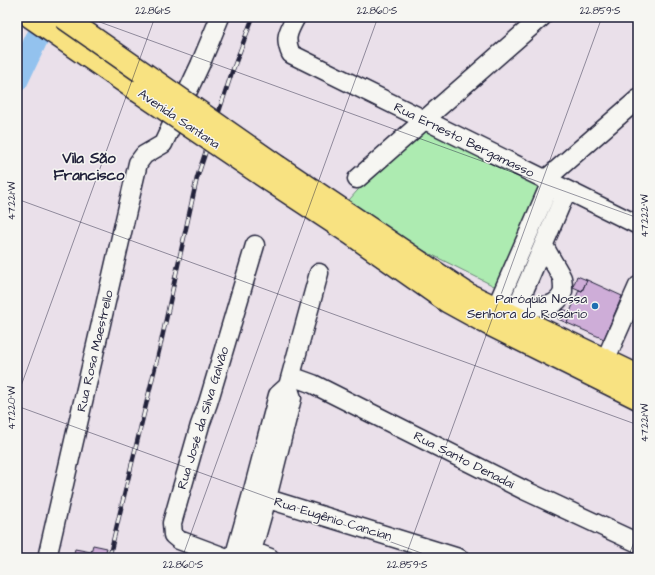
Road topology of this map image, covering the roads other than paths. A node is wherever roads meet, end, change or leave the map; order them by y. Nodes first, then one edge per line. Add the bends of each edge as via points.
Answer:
1 (63, 17) edge
2 (220, 17) edge
3 (296, 17) edge
4 (542, 17) edge
5 (34, 19) edge
6 (638, 99) edge
7 (424, 120) junction
8 (274, 174) junction
9 (357, 179) dead end
10 (548, 181) junction
11 (567, 190) junction
12 (638, 225) edge
13 (255, 245) dead end
14 (544, 245) junction
15 (319, 273) dead end
16 (638, 286) edge
17 (504, 317) junction
18 (601, 369) junction
19 (638, 376) edge
20 (289, 381) junction
21 (638, 398) edge
22 (260, 496) junction
23 (638, 542) edge
24 (251, 554) edge
25 (47, 558) edge
26 (228, 558) edge
27 (234, 558) edge
28 (270, 558) edge
29 (459, 558) edge

1 - 8 main road, Avenida Santana, bridge
2 - 25 street, Rua Rosa Maestrello via 163,144 144,155 138,163
3 - 7 street, Rua Ernesto Bergamasso via 288,32 286,43 291,54
4 - 7 street
5 - 8 main road, Avenida Santana, bridge
6 - 10 street
7 - 9 street
7 - 10 street, Rua Ernesto Bergamasso
8 - 17 main road, Avenida Santana
10 - 11 street, Rua Ernesto Bergamasso
10 - 17 street
11 - 12 street, Rua Ernesto Bergamasso
11 - 14 street
13 - 26 street, Rua José da Silva Galvão via 172,523 173,536 179,540
14 - 17 street
14 - 17 street via 562,280 562,295 555,303
15 - 20 street
16 - 18 street
17 - 18 main road, Avenida Santana
18 - 19 main road
18 - 21 main road
20 - 22 street via 278,395
20 - 23 street, Rua Santo Denadai via 313,384 524,490
22 - 24 street
22 - 27 street
22 - 29 street, Rua Eugênio Cancian
24 - 28 street

